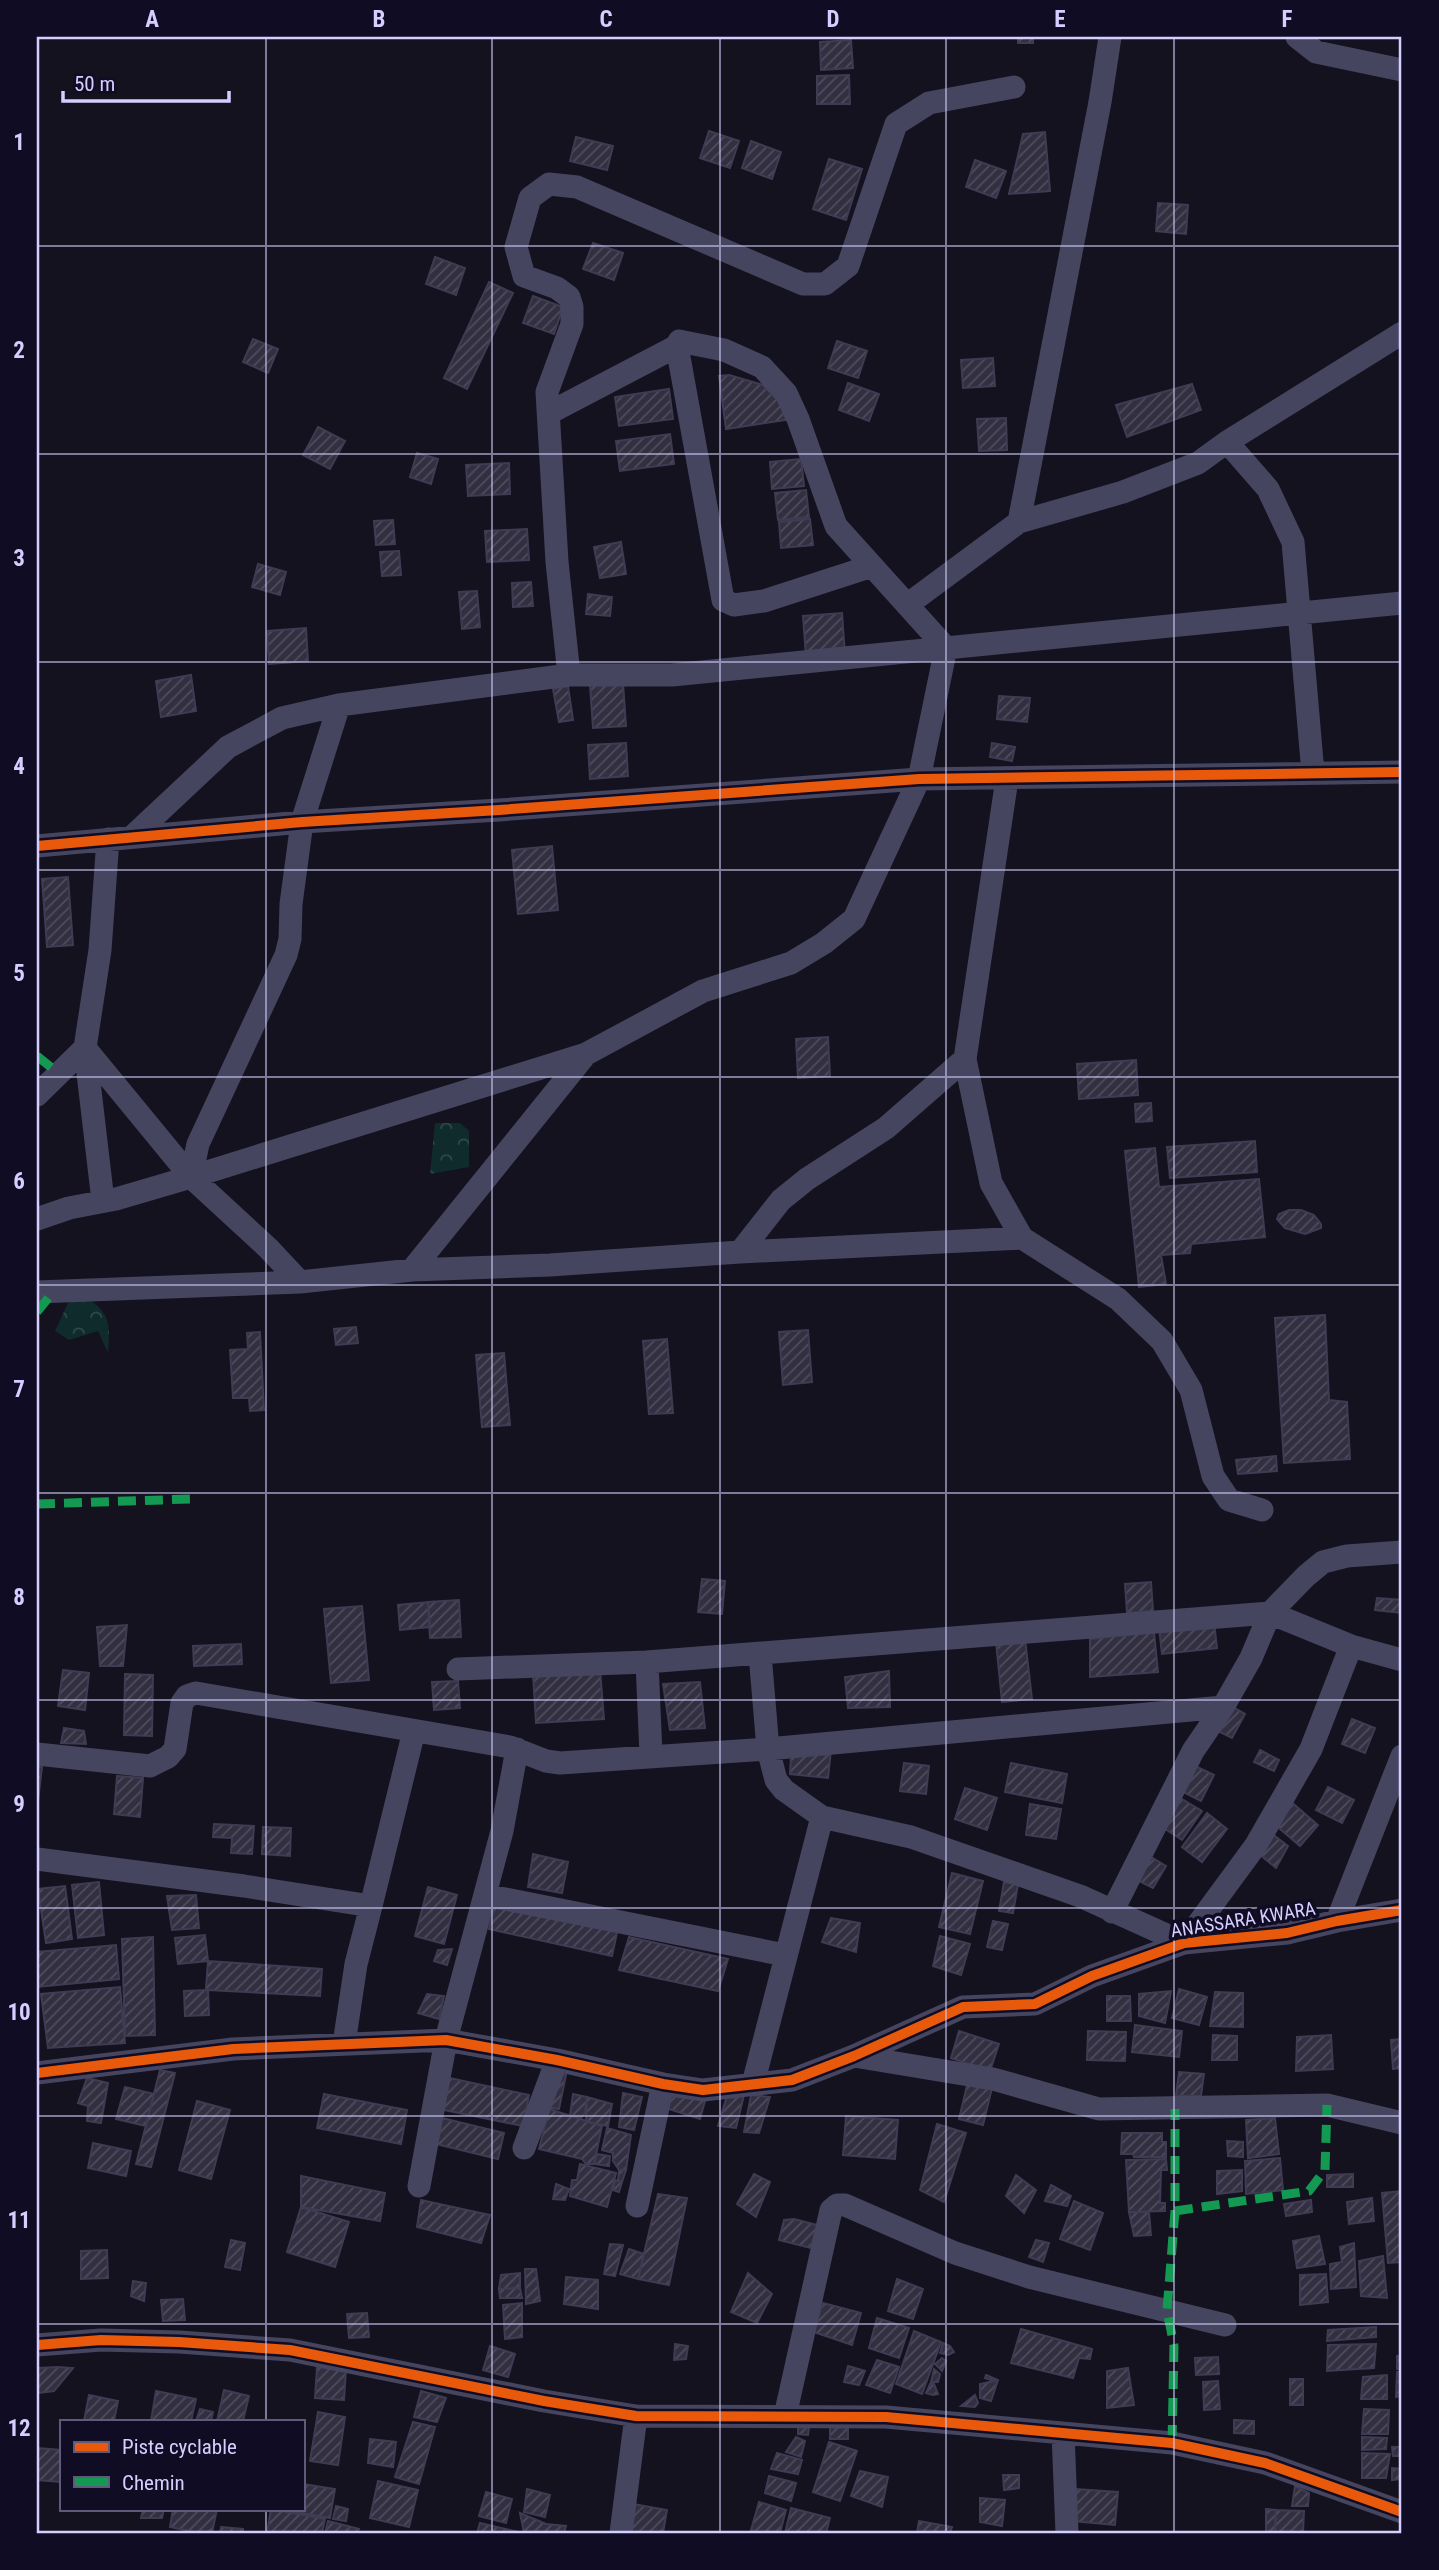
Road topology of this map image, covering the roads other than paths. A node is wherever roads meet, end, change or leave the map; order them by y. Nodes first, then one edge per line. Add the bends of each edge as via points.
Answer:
1 (1110, 37) edge
2 (1297, 37) edge
3 (1402, 70) edge
4 (1014, 87) dead end
5 (1402, 333) edge
6 (677, 346) junction
7 (549, 413) junction
8 (1227, 442) junction
9 (1019, 522) junction
10 (872, 566) junction
11 (1402, 603) edge
12 (907, 605) junction
13 (1299, 614) junction
14 (946, 648) junction
15 (569, 675) junction
16 (338, 705) junction
17 (1402, 772) edge
18 (1313, 773) junction
19 (919, 779) junction
20 (1007, 779) junction
21 (302, 822) junction
22 (132, 837) junction
23 (107, 839) junction
24 (37, 846) edge
25 (85, 1048) junction
26 (586, 1054) junction
27 (965, 1059) junction
28 (37, 1095) edge
29 (191, 1177) junction
30 (103, 1201) junction
31 (37, 1219) edge
32 (1023, 1238) junction
33 (740, 1252) junction
34 (412, 1270) junction
35 (300, 1283) junction
36 (37, 1292) edge
37 (1262, 1510) dead end
38 (1402, 1552) edge
39 (1270, 1613) junction
40 (1351, 1646) junction
41 (760, 1654) junction
42 (1402, 1660) edge
43 (647, 1662) junction
44 (458, 1669) dead end
45 (1223, 1707) junction
46 (414, 1731) junction
47 (517, 1748) junction
48 (768, 1749) junction
49 (37, 1754) edge
50 (651, 1755) junction
51 (1402, 1756) edge
52 (822, 1817) junction
53 (37, 1859) edge
54 (485, 1895) junction
55 (371, 1906) junction
56 (1402, 1910) edge
57 (1112, 1912) junction
58 (1337, 1921) junction
59 (1184, 1943) junction
60 (785, 1955) junction
61 (446, 2040) junction
62 (344, 2044) junction
63 (854, 2056) junction
64 (557, 2060) junction
65 (37, 2073) edge
66 (663, 2084) junction
67 (753, 2084) junction
68 (1402, 2123) edge
69 (524, 2148) dead end
70 (419, 2186) dead end
71 (637, 2206) dead end
72 (1225, 2325) dead end
73 (37, 2345) edge
74 (636, 2416) junction
75 (785, 2416) junction
76 (1063, 2433) junction
77 (1402, 2512) edge
78 (621, 2533) edge
79 (1067, 2533) edge

1 - 9 street
2 - 3 street via 1316,52
4 - 7 street via 929,103 896,124 848,266 825,284 803,284 577,187 549,184 530,198 516,247 524,276 557,288 569,297 572,307 572,324 547,392
5 - 8 street
6 - 7 street
6 - 10 street via 678,341 685,341 724,350 762,367 786,393 836,526
6 - 10 street via 723,600 734,605 764,601
7 - 15 street
8 - 9 street via 1198,463 1123,492
8 - 13 street via 1268,489 1293,542
9 - 12 street
10 - 12 street
11 - 13 street
12 - 14 street
13 - 14 street
13 - 18 street
14 - 15 street via 672,675
14 - 19 street
15 - 16 street
16 - 21 street
16 - 22 street via 282,718 228,747
17 - 18 street
18 - 20 street
19 - 20 street
19 - 21 street
19 - 26 street via 854,919 791,963 703,991
20 - 27 street
21 - 22 street
21 - 29 street via 286,955 198,1144
22 - 23 street
23 - 24 street
23 - 25 street via 100,950
25 - 28 street
25 - 29 street
25 - 30 street
26 - 29 street
26 - 34 street
27 - 32 street via 991,1183
27 - 33 street via 886,1128 780,1200
29 - 30 street
29 - 35 street
30 - 31 street
32 - 33 street
32 - 37 street via 1118,1299 1162,1342 1191,1390 1213,1476 1229,1500
33 - 34 street
34 - 35 street
35 - 36 street
38 - 39 street via 1323,1562
39 - 40 street
39 - 41 street
39 - 45 street
40 - 42 street
40 - 59 street via 1311,1749 1256,1844
41 - 43 street
41 - 48 street
43 - 44 street
43 - 50 street
45 - 48 street
45 - 57 street via 1193,1751
46 - 47 street
46 - 49 street via 196,1693 182,1703 173,1753 150,1766
46 - 55 street
47 - 50 street via 561,1763
47 - 54 street
48 - 50 street
48 - 52 street via 780,1786
51 - 58 street
52 - 57 street via 911,1837 1080,1896
52 - 60 street
53 - 55 street
54 - 60 street
54 - 61 street
55 - 62 street via 356,1964
56 - 58 street, ANASSARA KWARA
57 - 59 street
58 - 59 street, ANASSARA KWARA via 1287,1933
59 - 63 street, ANASSARA KWARA via 1093,1976 1035,2004 963,2007
60 - 67 street
61 - 62 street, ANASSARA KWARA
61 - 64 street, ANASSARA KWARA
61 - 70 street
62 - 65 street, ANASSARA KWARA via 233,2049
63 - 67 street, ANASSARA KWARA via 792,2080
63 - 68 street via 993,2079 1099,2109 1327,2105
64 - 66 street, ANASSARA KWARA
64 - 69 street
66 - 67 street, ANASSARA KWARA via 703,2090
66 - 71 street
72 - 75 street via 1029,2277 837,2205 831,2210
73 - 74 street via 101,2340 290,2350
74 - 75 street
74 - 78 street
75 - 76 street via 886,2417
76 - 77 street via 1171,2443 1265,2463
76 - 79 street

